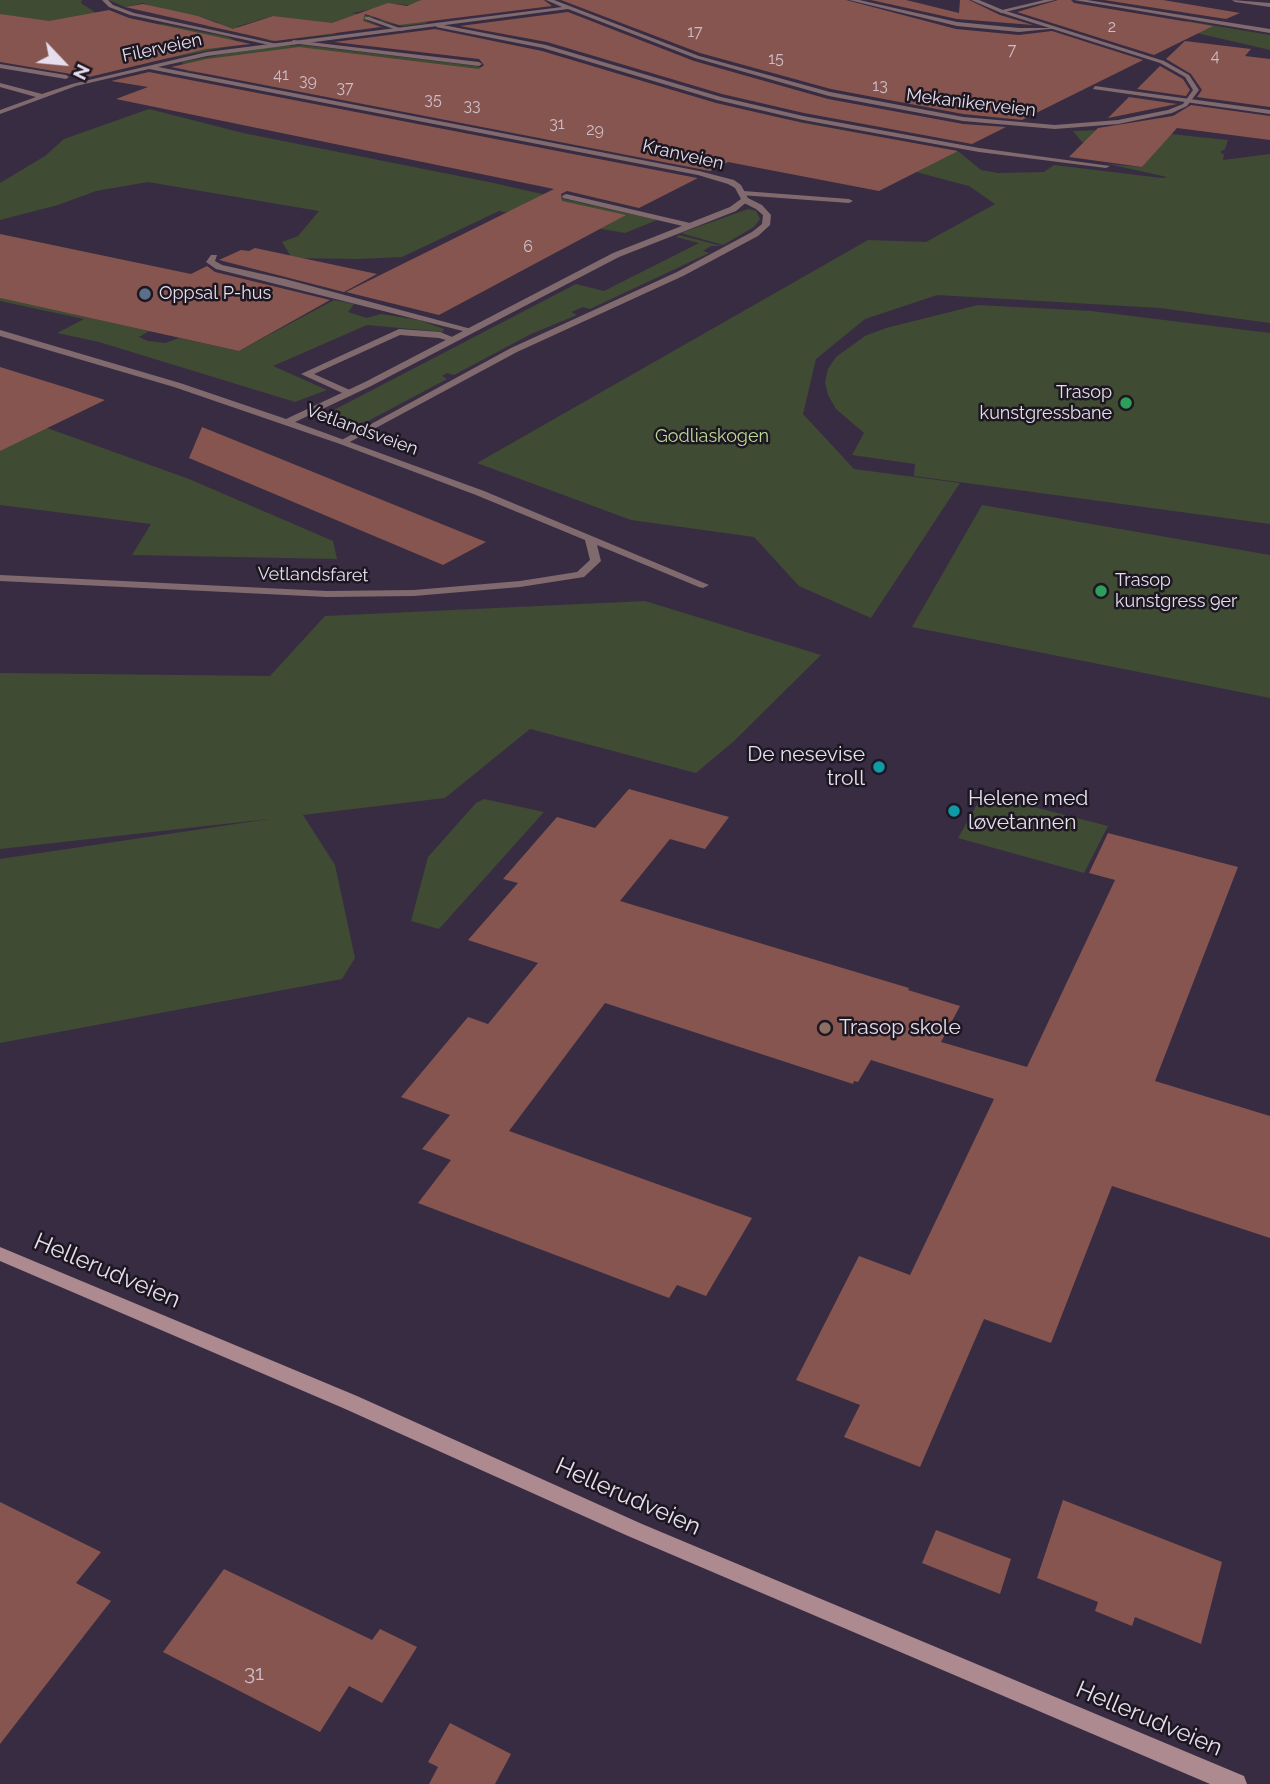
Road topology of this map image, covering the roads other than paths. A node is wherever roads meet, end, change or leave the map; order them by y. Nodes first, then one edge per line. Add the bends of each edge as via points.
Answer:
1 (105, 0) edge
2 (548, 0) edge
3 (852, 0) edge
4 (974, 0) edge
5 (1052, 0) edge
6 (1077, 0) edge
7 (1235, 0) edge
8 (1270, 5) edge
9 (568, 8) junction
10 (1001, 11) junction
11 (367, 18) dead end
12 (438, 26) junction
13 (1056, 28) junction
14 (402, 30) junction
15 (1270, 31) edge
16 (293, 42) junction
17 (274, 44) junction
18 (478, 64) dead end
19 (0, 66) edge
20 (146, 67) junction
21 (65, 77) dead end
22 (0, 85) edge
23 (1095, 88) dead end
24 (41, 96) junction
25 (1191, 100) junction
26 (0, 112) edge
27 (1270, 112) edge
28 (1105, 166) dead end
29 (744, 196) junction
30 (566, 197) dead end
31 (849, 201) dead end
32 (687, 225) junction
33 (214, 257) dead end
34 (471, 330) junction
35 (0, 333) edge
36 (453, 340) junction
37 (349, 393) junction
38 (288, 422) junction
39 (343, 442) junction
40 (590, 538) junction
41 (0, 578) edge
42 (703, 584) dead end
43 (0, 1254) edge
44 (1236, 1784) edge

1 - 17 street via 132,14
2 - 9 street, Mekanikerveien
3 - 13 street via 976,27
4 - 10 street
5 - 10 street
6 - 15 street
7 - 8 street
9 - 12 street, Filerveien
9 - 25 street, Mekanikerveien via 697,57 813,90 963,119 1019,125 1098,125 1170,112
10 - 13 street
11 - 14 street
12 - 14 street, Filerveien
12 - 28 street via 544,46 719,99 803,118 932,143
13 - 25 street via 1175,67 1195,85
14 - 16 street, Filerveien
16 - 17 street, Filerveien
16 - 18 street, Filerveien
17 - 20 street, Filerveien
19 - 21 street
20 - 24 street, Filerveien
20 - 29 street, Kranveien via 699,173 723,179
22 - 24 street
23 - 25 street
24 - 26 street, Filerveien
25 - 27 street
29 - 31 street
29 - 32 street via 733,209
29 - 39 street via 767,215 766,225 755,234 680,274 514,350
30 - 32 street
32 - 34 street via 616,255
33 - 34 street via 210,262 219,267
34 - 36 street
35 - 38 street, Vetlandsveien via 177,384
36 - 37 street
36 - 37 street via 399,332 306,374
37 - 38 street
38 - 39 street, Vetlandsveien
39 - 40 street, Vetlandsveien
40 - 41 street, Vetlandsfaret via 596,561 580,575 414,593 327,594
40 - 42 street, Vetlandsveien
43 - 44 main road, Hellerudveien

